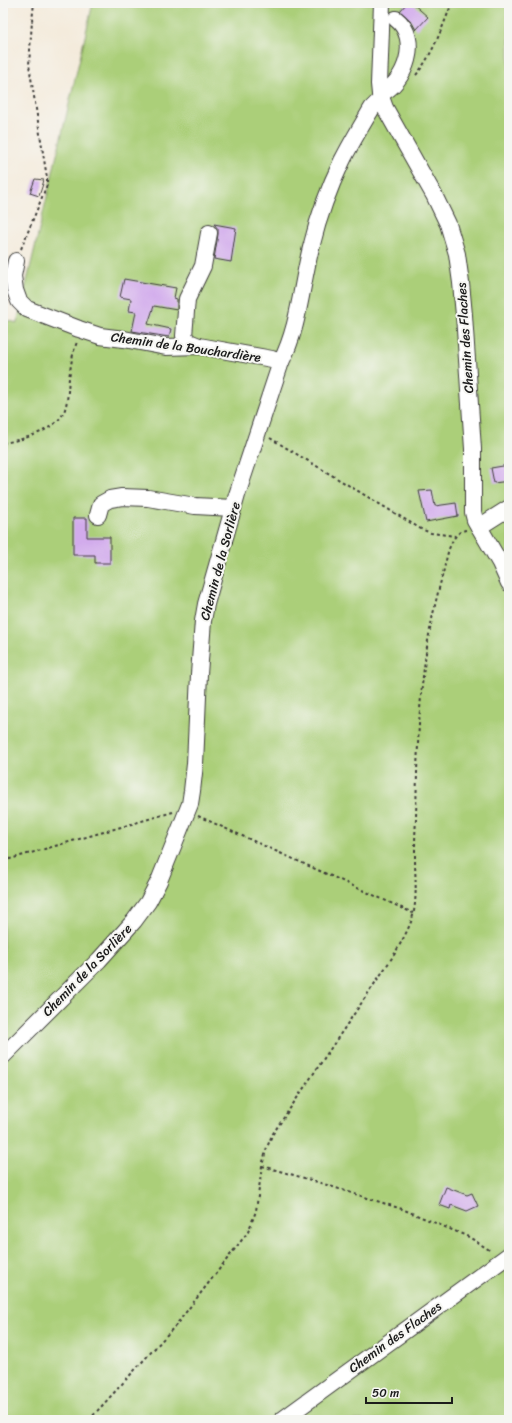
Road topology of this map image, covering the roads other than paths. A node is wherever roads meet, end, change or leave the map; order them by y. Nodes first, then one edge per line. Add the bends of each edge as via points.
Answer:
1 (382, 3) edge
2 (396, 19) dead end
3 (381, 98) junction
4 (209, 233) dead end
5 (16, 261) road end
6 (199, 346) junction
7 (281, 362) junction
8 (234, 508) junction
9 (509, 508) edge
10 (98, 515) dead end
11 (479, 526) junction
12 (502, 556) edge
13 (509, 583) edge
14 (3, 1056) edge
15 (506, 1257) edge
16 (282, 1420) edge

1 - 3 street via 378,84
2 - 3 street, Chemin de la Sorlière via 404,26 408,38 407,58 394,84
3 - 7 street, Chemin de la Sorlière via 372,108 342,160 330,187 312,244 294,329
3 - 11 street, Chemin des Flaches via 448,224 457,254 473,449 473,512
4 - 6 street via 203,266 187,299 184,336
5 - 6 street, Chemin de la Bouchardière via 13,276 15,290 19,301 27,309 100,336 166,346
6 - 7 street, Chemin de la Bouchardière
7 - 8 street, Chemin de la Sorlière
8 - 10 street via 122,497 101,504
8 - 14 street, Chemin de la Sorlière via 212,580 203,621 192,791 187,812 159,881 134,921 100,960
9 - 11 street
11 - 12 street, Chemin des Flaches
12 - 13 street, Chemin des Flaches
15 - 16 street, Chemin des Flaches

